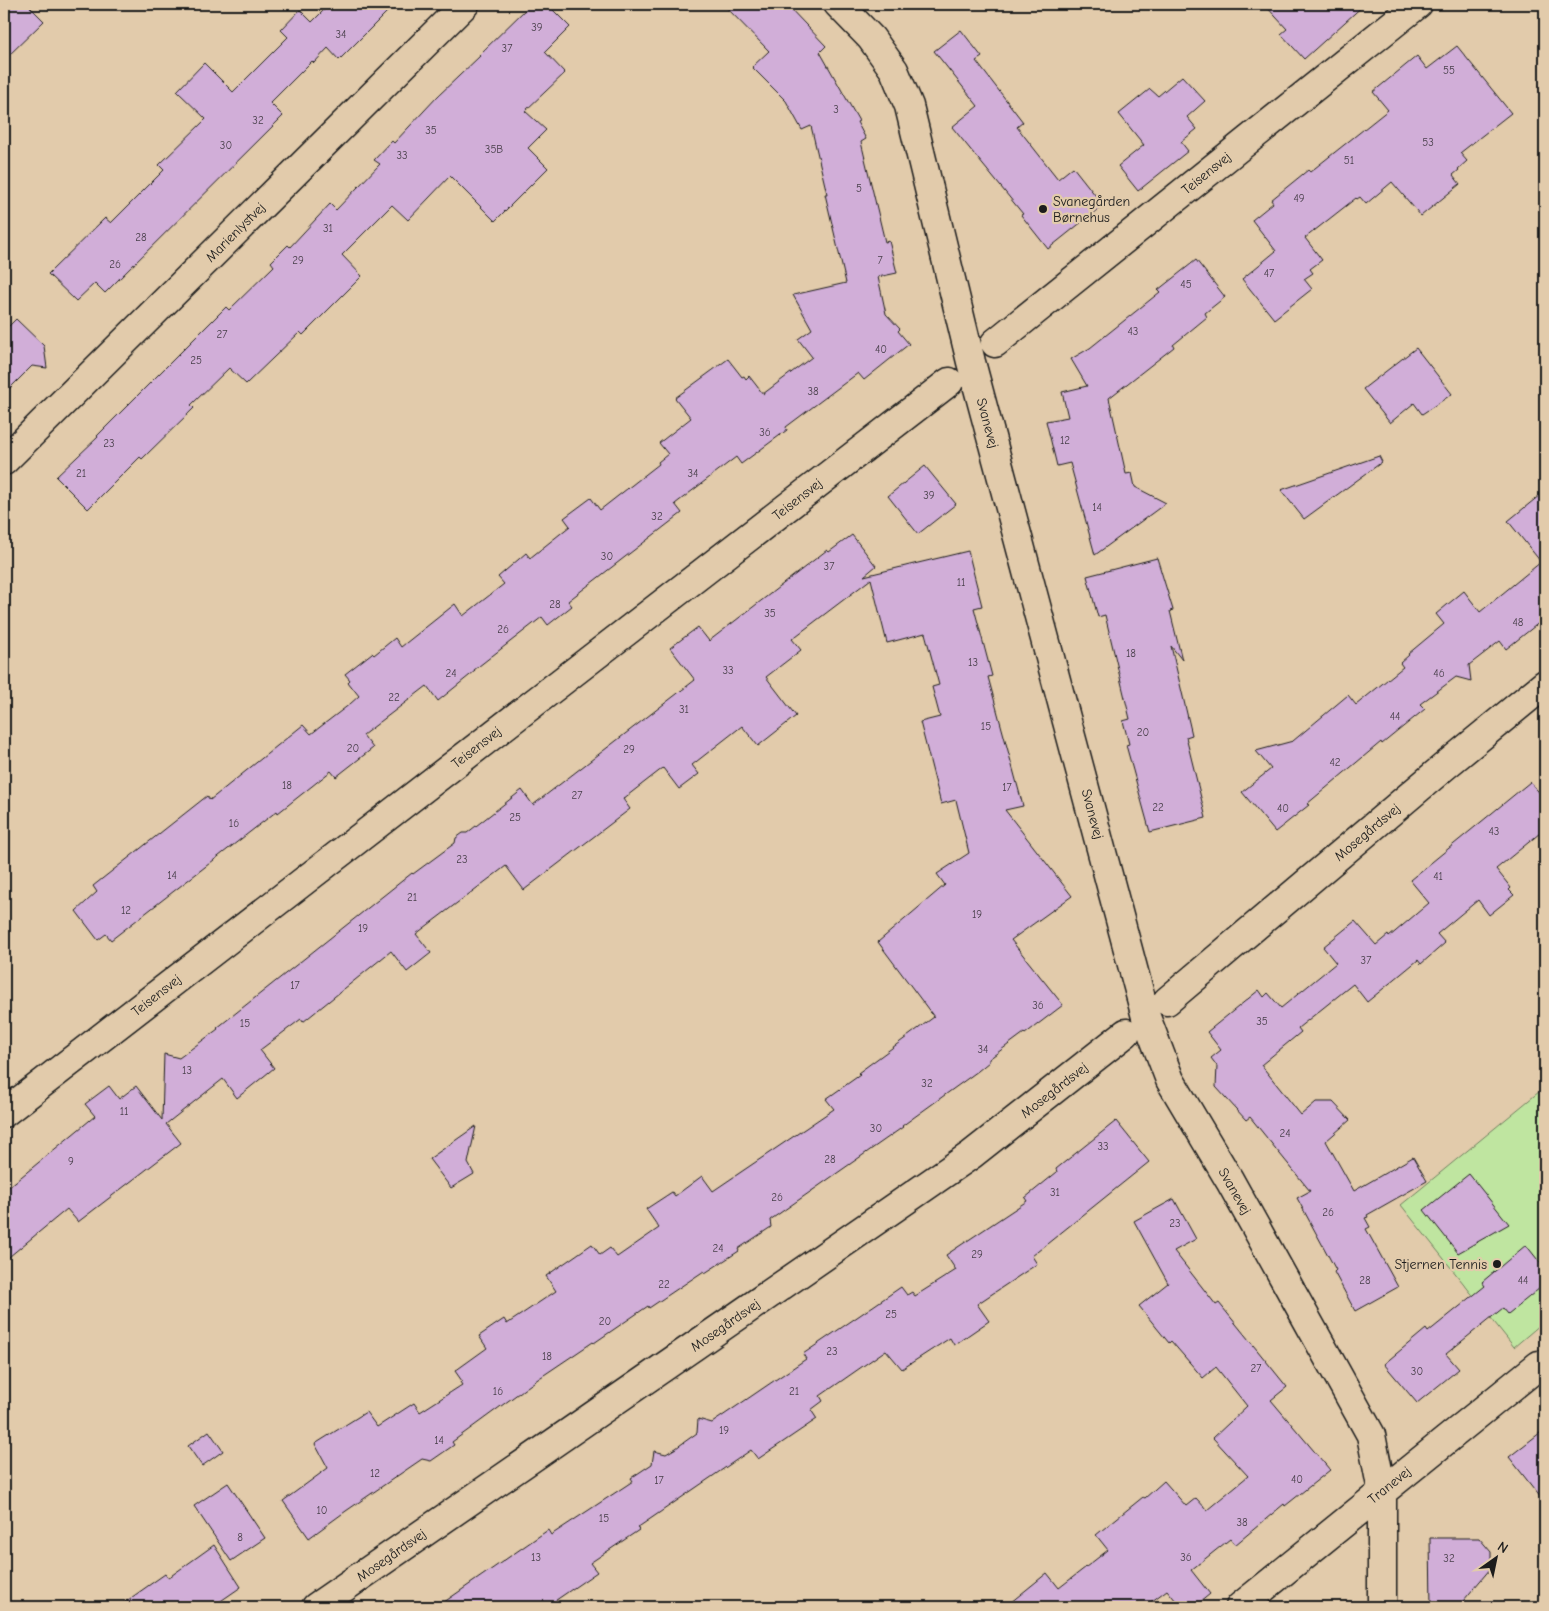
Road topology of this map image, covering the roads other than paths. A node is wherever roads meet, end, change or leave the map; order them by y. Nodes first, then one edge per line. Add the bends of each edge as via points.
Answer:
1 (465, 4) edge
2 (838, 4) edge
3 (1411, 6) edge
4 (995, 343) dead end
5 (949, 382) dead end
6 (4, 461) edge
7 (1545, 684) edge
8 (1167, 1001) dead end
9 (1126, 1033) dead end
10 (4, 1113) edge
11 (1539, 1364) dead end
12 (1382, 1491) junction
13 (316, 1607) edge
14 (1240, 1607) edge
15 (1382, 1607) edge

1 - 6 street, Marienlystvej
2 - 12 street, Svanevej via 871,38 894,70 909,106 971,362 1146,1017 1170,1080 1371,1435
3 - 4 street, Teisensvej
5 - 10 street, Teisensvej
7 - 8 street, Mosegårdsvej
9 - 13 street, Mosegårdsvej via 971,1156
11 - 12 street, Tranevej
12 - 14 street, Tranevej
12 - 15 street, Svanevej

